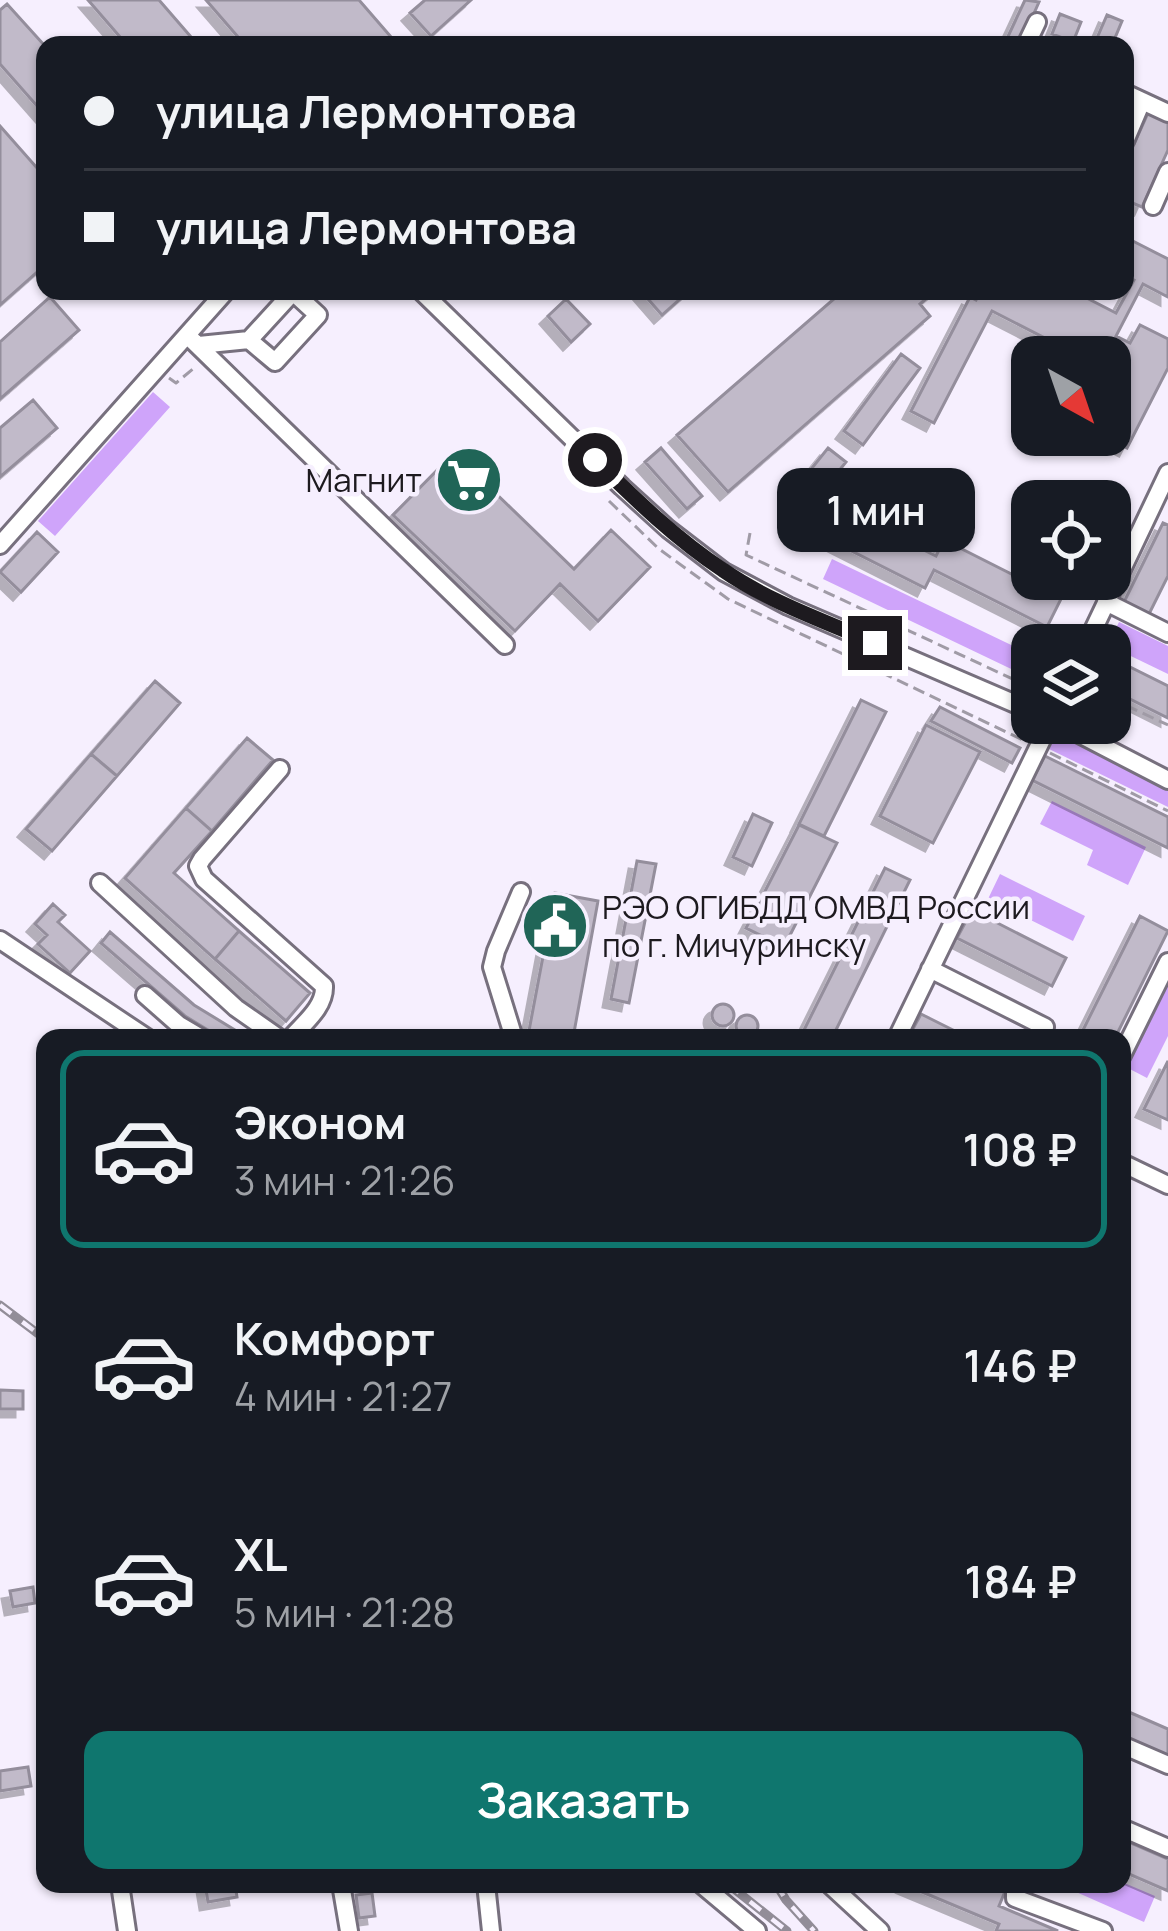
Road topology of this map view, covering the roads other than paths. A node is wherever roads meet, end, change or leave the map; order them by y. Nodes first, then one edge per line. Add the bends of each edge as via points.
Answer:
1 (1036, 22) dead end
2 (1029, 36) edge
3 (1134, 97) edge
4 (1168, 113) edge
5 (1168, 172) edge
6 (1153, 206) dead end
7 (220, 300) edge
8 (430, 300) edge
9 (193, 340) junction
10 (249, 340) dead end
11 (1167, 480) edge
12 (0, 544) edge
13 (1106, 602) junction
14 (1096, 624) edge
15 (1168, 633) edge
16 (506, 645) dead end
17 (1011, 702) edge
18 (1041, 744) edge
19 (1096, 744) edge
20 (280, 769) dead end
21 (1168, 780) edge
22 (100, 883) dead end
23 (521, 892) dead end
24 (0, 940) edge
25 (1168, 962) edge
26 (930, 969) junction
27 (145, 995) dead end
28 (134, 1029) edge
29 (186, 1029) edge
30 (269, 1029) edge
31 (299, 1029) edge
32 (511, 1029) edge
33 (901, 1029) edge
34 (1045, 1029) edge
35 (1131, 1037) edge
36 (1131, 1167) edge
37 (1168, 1185) edge
38 (1131, 1749) edge
39 (1168, 1765) edge
40 (1131, 1832) edge
41 (1168, 1848) edge
42 (121, 1893) edge
43 (343, 1893) edge
44 (487, 1893) edge
45 (712, 1893) edge
46 (839, 1893) edge
47 (1015, 1893) edge
48 (127, 1931) edge
49 (349, 1931) edge
50 (491, 1931) edge
51 (757, 1931) edge
52 (880, 1931) edge
53 (1103, 1931) edge

1 - 2 street
3 - 4 street
5 - 6 street
7 - 9 street
8 - 17 street via 622,487 724,572
9 - 10 street
9 - 12 street
9 - 16 street
11 - 13 street
13 - 14 street
13 - 15 street
18 - 26 street
19 - 21 street
20 - 31 street via 198,866 324,986 321,1004
22 - 30 street
23 - 32 street via 492,968
24 - 28 street
25 - 35 street
26 - 33 street
26 - 34 street
27 - 29 street
36 - 37 street
38 - 39 street
40 - 41 street
42 - 48 street
43 - 49 street
44 - 50 street
45 - 51 street
46 - 52 street
47 - 53 street

